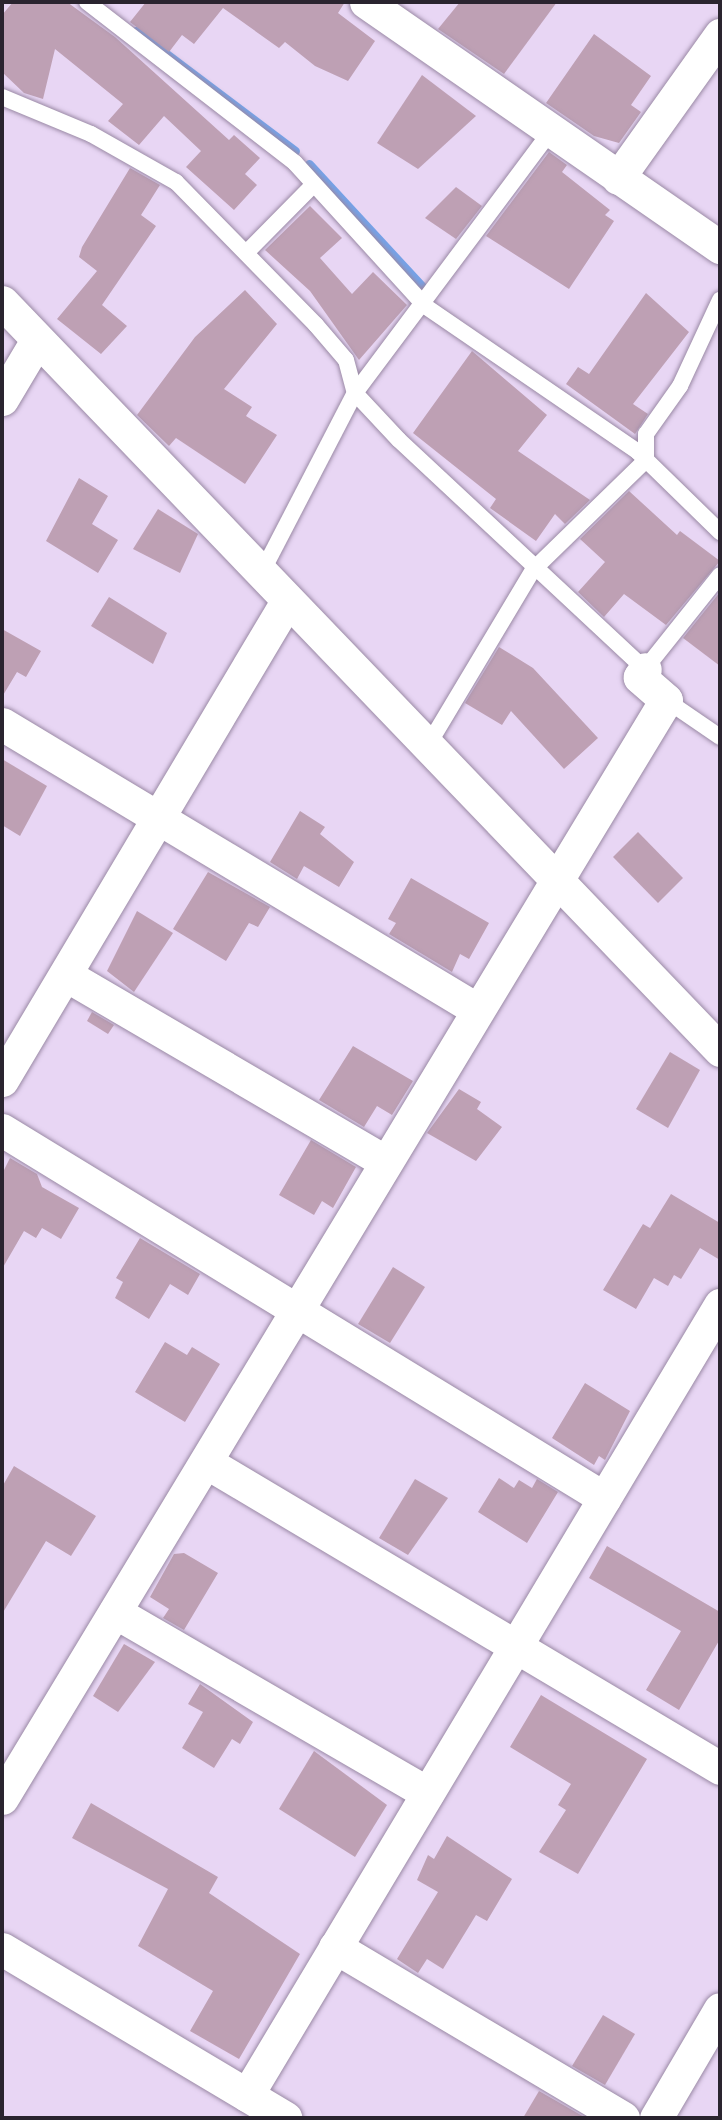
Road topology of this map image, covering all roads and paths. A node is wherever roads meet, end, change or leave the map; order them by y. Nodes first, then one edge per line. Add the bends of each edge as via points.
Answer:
1 (87, 2) edge
2 (366, 2) edge
3 (720, 35) edge
4 (2, 97) edge
5 (549, 134) junction
6 (618, 178) junction
7 (312, 186) junction
8 (720, 247) edge
9 (247, 252) junction
10 (720, 300) edge
11 (2, 302) edge
12 (425, 306) junction
13 (36, 342) junction
14 (355, 393) junction
15 (2, 399) edge
16 (646, 460) junction
17 (720, 532) edge
18 (533, 570) junction
19 (261, 574) junction
20 (720, 575) edge
21 (286, 603) junction
22 (645, 669) junction
23 (666, 700) junction
24 (2, 724) edge
25 (720, 737) edge
26 (426, 749) junction
27 (160, 818) junction
28 (554, 883) junction
29 (66, 975) junction
30 (476, 1009) junction
31 (720, 1050) edge
32 (2, 1080) edge
33 (2, 1129) edge
34 (383, 1160) junction
35 (720, 1305) edge
36 (297, 1308) junction
37 (206, 1462) junction
38 (604, 1498) junction
39 (115, 1612) junction
40 (512, 1649) junction
41 (720, 1768) edge
42 (427, 1793) junction
43 (2, 1798) edge
44 (335, 1947) junction
45 (2, 1949) edge
46 (720, 2009) edge
47 (247, 2095) junction
48 (286, 2118) edge
49 (624, 2118) edge
50 (656, 2118) edge

1 - 7 lane via 266,139
2 - 5 street
3 - 6 street
4 - 9 lane via 91,134 176,182
5 - 6 street
5 - 12 lane
6 - 8 street
7 - 9 lane
7 - 12 lane
9 - 14 lane via 346,360
10 - 16 lane via 680,386 646,434
11 - 13 street
12 - 14 lane
12 - 16 lane
13 - 15 street
13 - 19 street
14 - 18 lane
14 - 19 lane
16 - 17 lane
16 - 18 lane
18 - 22 lane
18 - 26 lane
19 - 21 street
20 - 22 lane
21 - 26 street
21 - 27 street
22 - 23 street via 640,677
23 - 25 lane
23 - 28 street
24 - 27 street
26 - 28 street
27 - 29 street
27 - 30 street
28 - 30 street
28 - 31 street
29 - 32 street
29 - 34 street
30 - 34 street
33 - 36 street
34 - 36 street
35 - 38 street
36 - 37 street
36 - 38 street
37 - 39 street
37 - 40 street
38 - 40 street
39 - 42 street
39 - 43 street
40 - 41 street
40 - 42 street
42 - 44 street
44 - 47 street
44 - 49 street
45 - 47 street
46 - 50 street
47 - 48 street

